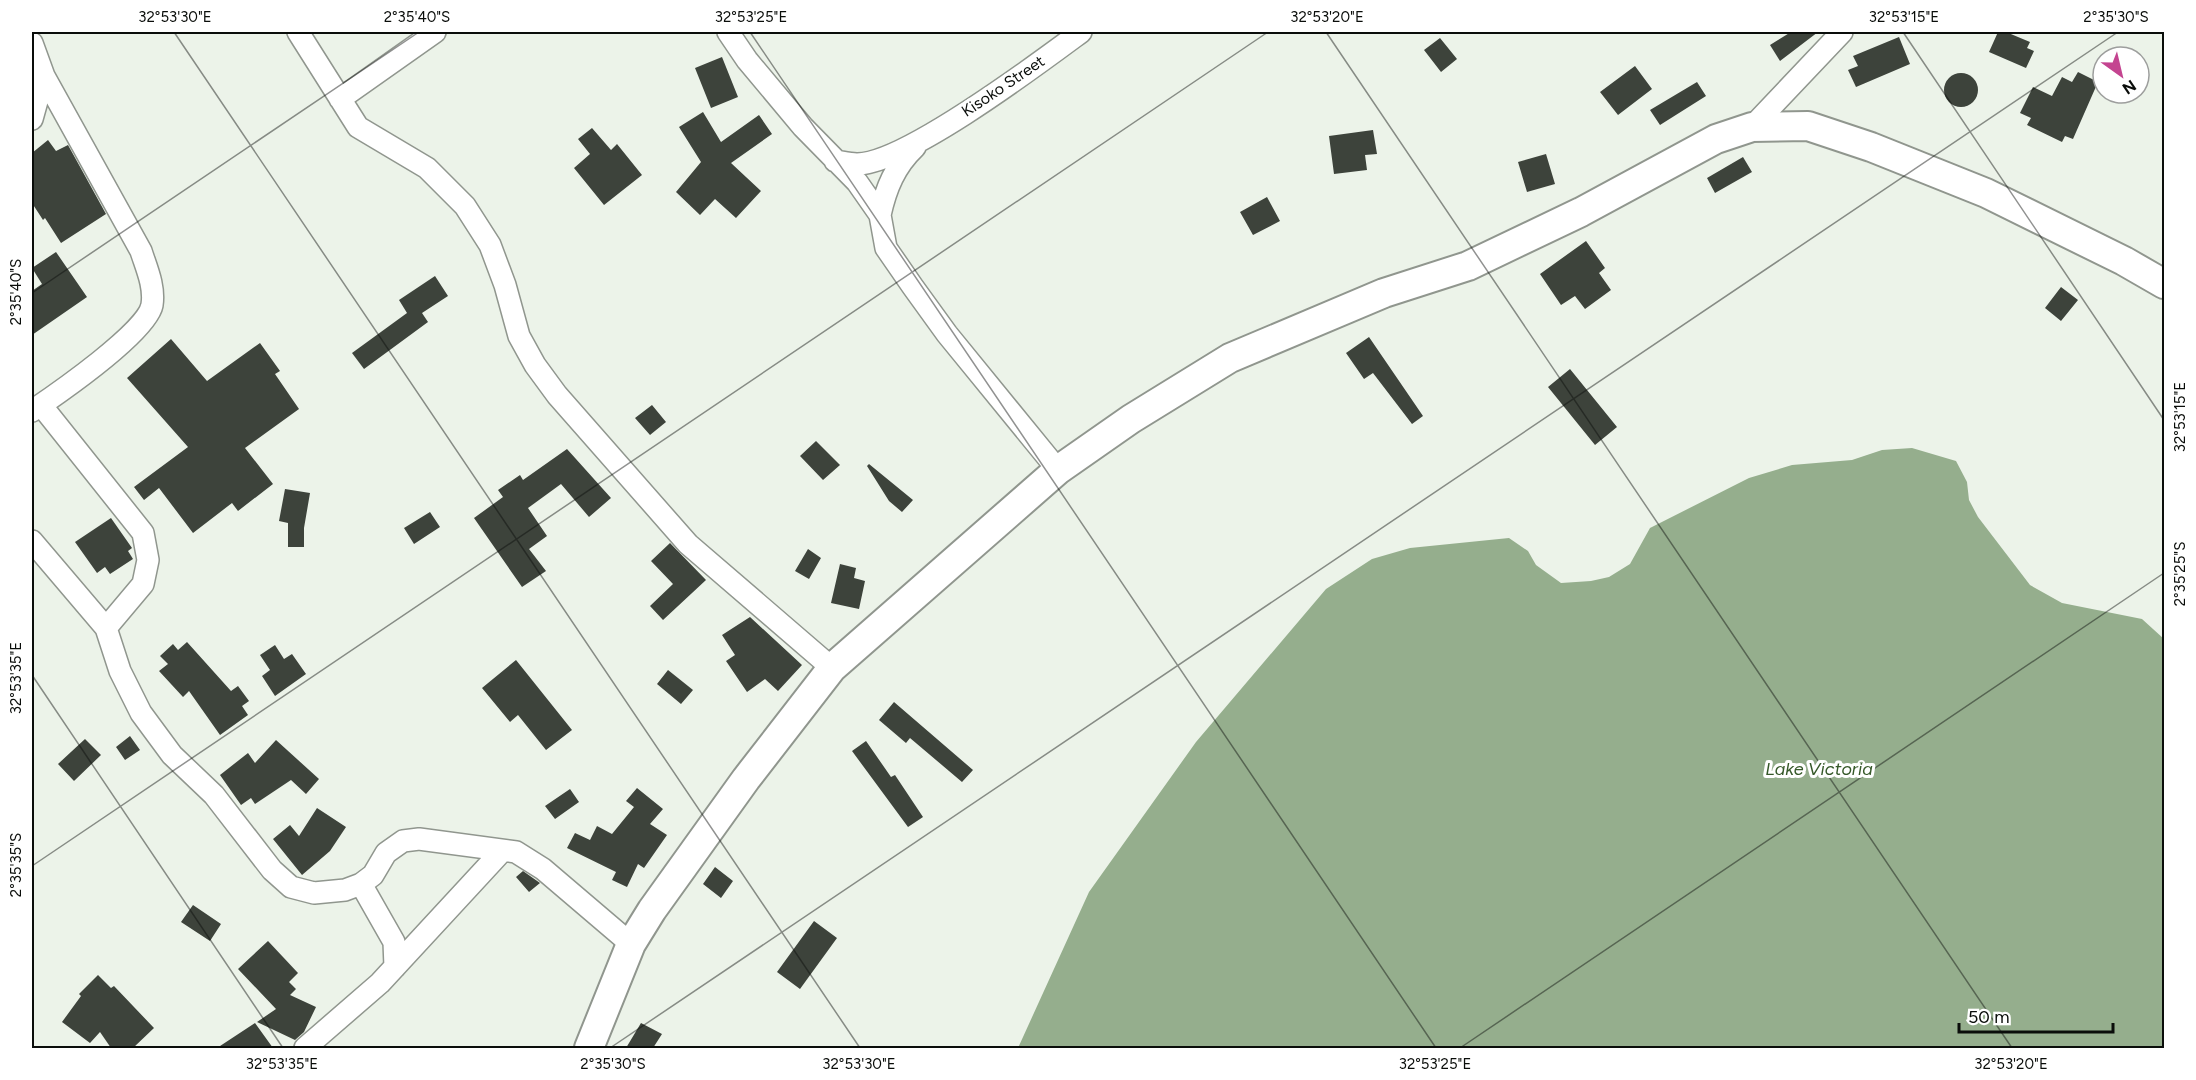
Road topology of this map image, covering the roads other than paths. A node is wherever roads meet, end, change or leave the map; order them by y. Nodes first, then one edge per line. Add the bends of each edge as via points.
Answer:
1 (298, 32) edge
2 (435, 32) edge
3 (728, 32) edge
4 (1081, 32) edge
5 (1842, 32) edge
6 (32, 43) edge
7 (44, 76) junction
8 (340, 99) junction
9 (32, 119) edge
10 (1752, 127) junction
11 (924, 138) junction
12 (835, 161) junction
13 (880, 215) junction
14 (2164, 284) edge
15 (36, 408) edge
16 (1058, 470) junction
17 (32, 542) edge
18 (106, 628) junction
19 (832, 668) junction
20 (501, 851) junction
21 (361, 884) junction
22 (631, 944) junction
23 (395, 967) junction
24 (305, 1048) edge
25 (589, 1048) edge

1 - 8 street
2 - 8 street
3 - 12 street via 747,60
4 - 11 street, Kisoko Street
5 - 10 street
6 - 7 street
7 - 9 street
7 - 15 street via 141,251 151,282 152,306 125,340
8 - 19 street via 358,127 427,168 465,206 490,245 519,336 558,395 688,544
10 - 14 street via 1808,126 1871,147 1986,193
10 - 16 street via 1716,139 1581,212 1468,266 1384,293 1230,358
11 - 12 street, Kisoko Street via 893,154 859,164
11 - 13 street, Kisoko Street via 900,161 886,190
12 - 13 street via 857,182
13 - 16 street via 886,248 906,277 947,334
15 - 18 street via 143,533 148,561 142,584
16 - 19 street
17 - 18 street
18 - 21 street via 120,671 141,713 172,755 213,795 272,870 301,891 345,890
19 - 22 street via 746,779
20 - 21 street via 419,839 402,841 386,853 373,875
20 - 22 street via 530,858
20 - 23 street
21 - 23 street via 394,942
22 - 25 street
23 - 24 street

